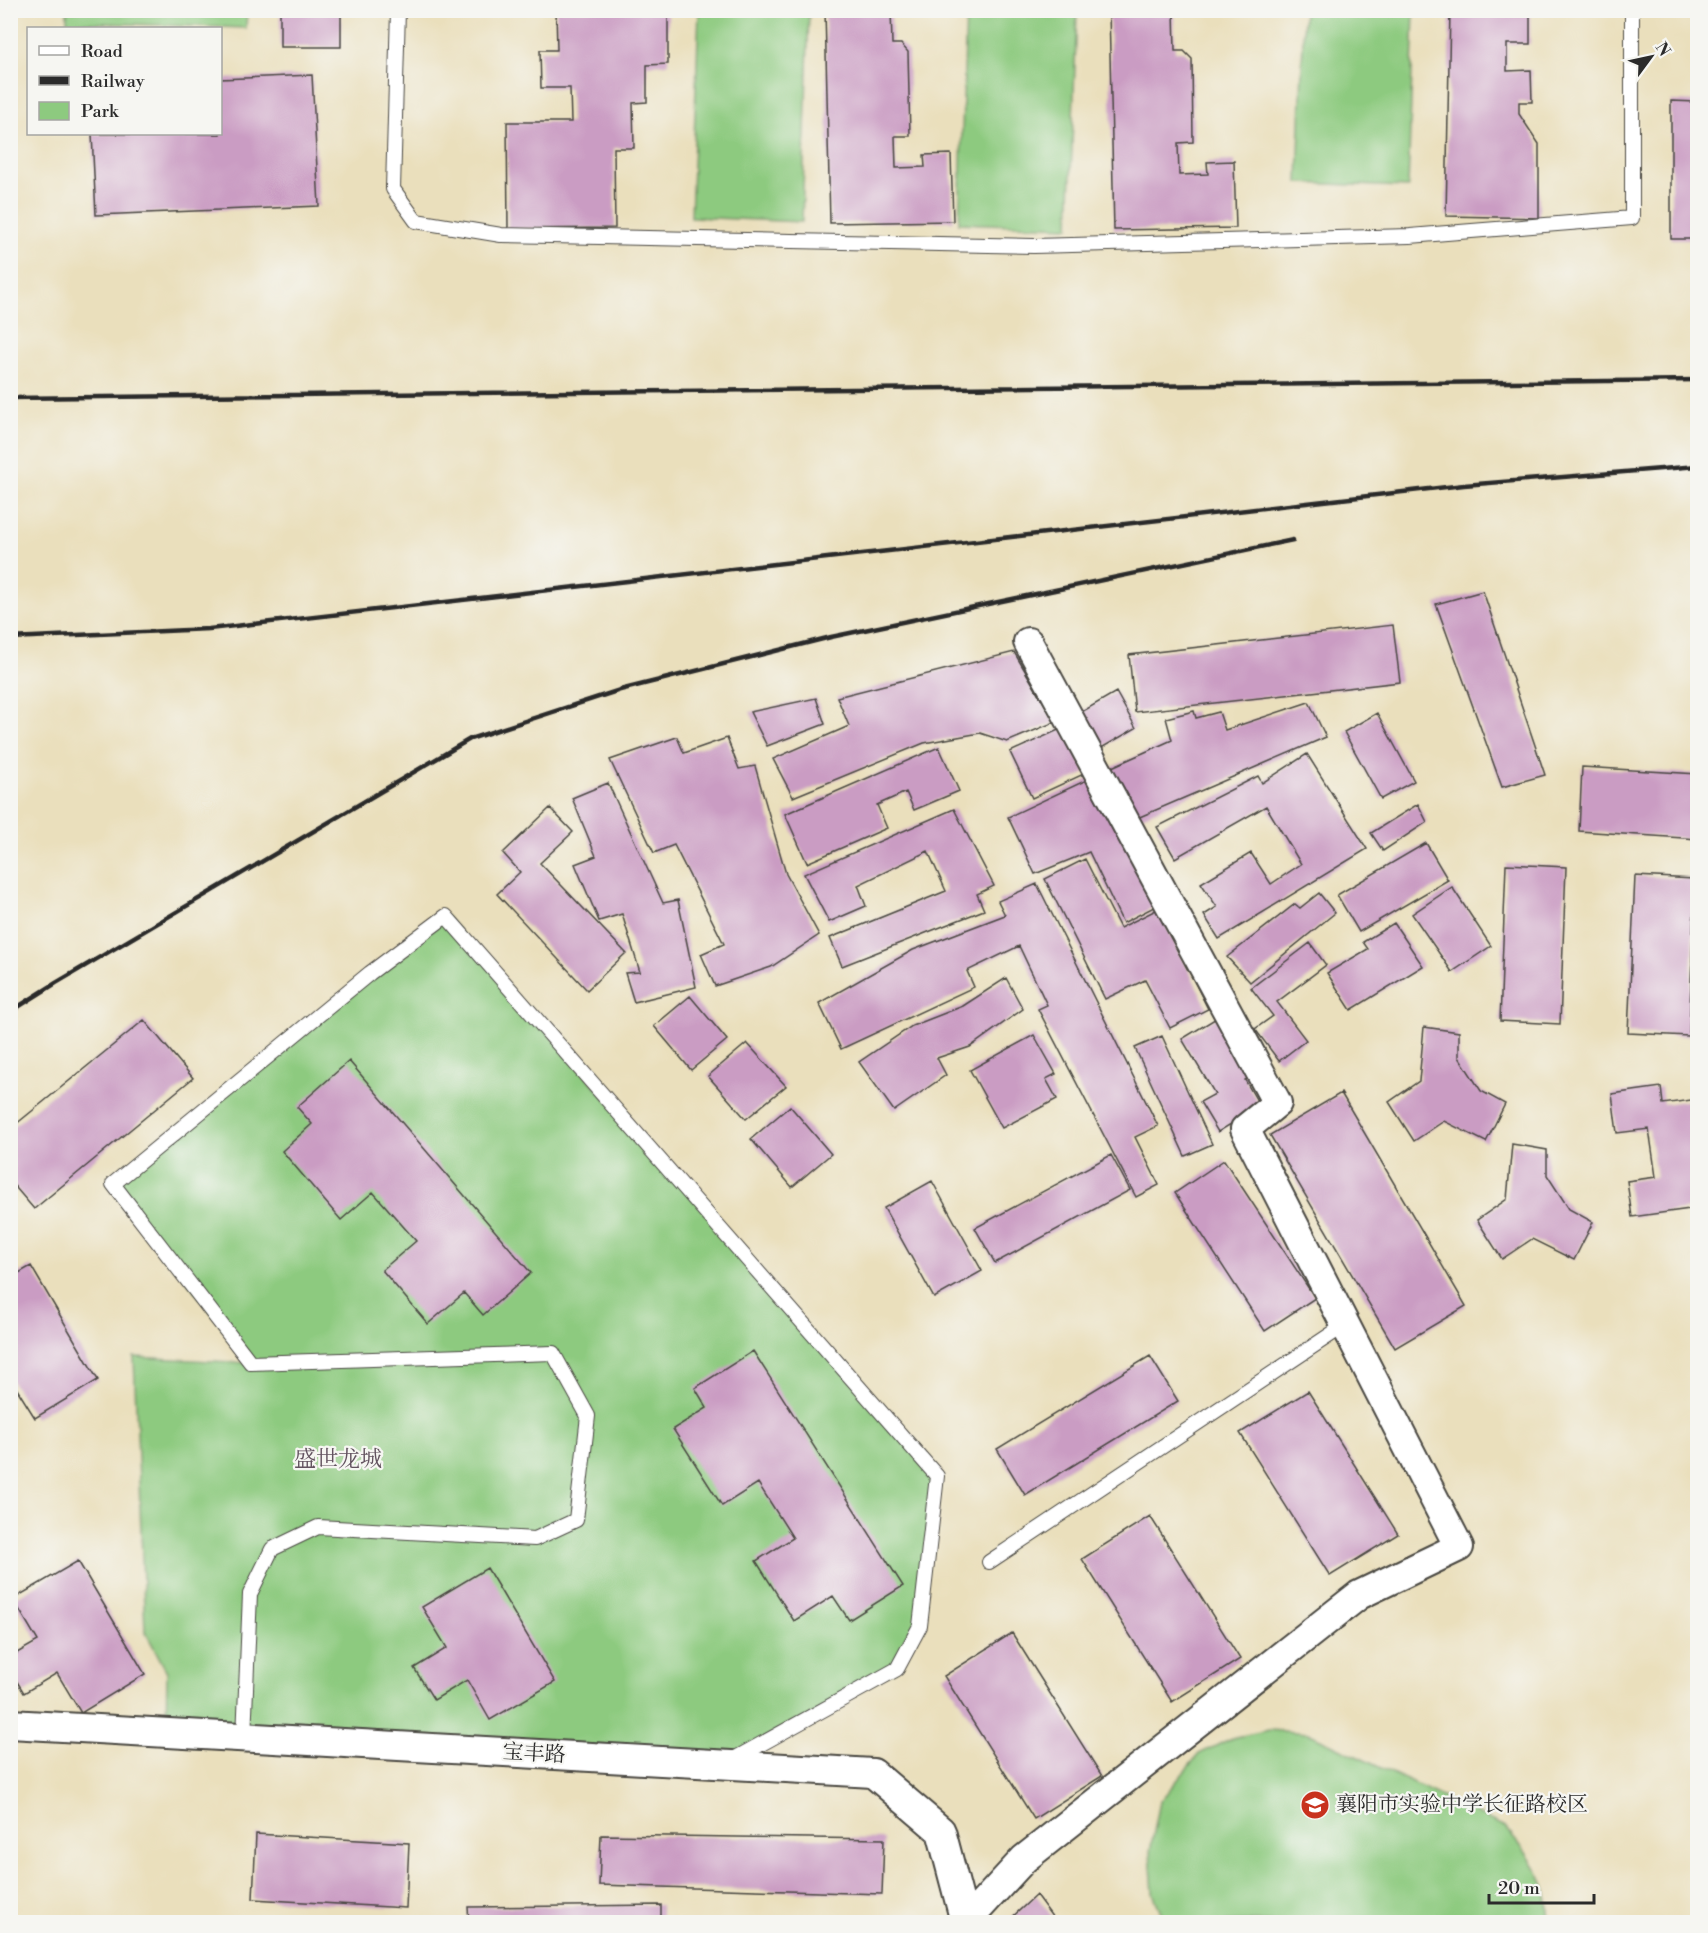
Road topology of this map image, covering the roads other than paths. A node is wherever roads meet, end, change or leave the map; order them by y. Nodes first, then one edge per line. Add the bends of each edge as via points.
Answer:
1 (398, 10) edge
2 (1632, 10) edge
3 (1028, 642) dead end
4 (1345, 1324) junction
5 (989, 1562) dead end
6 (10, 1724) edge
7 (244, 1737) junction
8 (724, 1765) junction
9 (965, 1923) edge

1 - 2 lane via 393,189 416,221 501,235 1034,246 1410,236 1632,218
3 - 4 street via 1277,1103 1245,1129
4 - 5 lane
4 - 9 street via 1459,1547 1359,1595 1024,1860
6 - 7 street, 宝丰路
7 - 8 street, 宝丰路
7 - 8 lane via 250,1594 272,1549 318,1527 535,1539 576,1520 588,1416 554,1353 251,1364 113,1184 370,973 446,916 937,1476 920,1626 897,1669
8 - 9 street, 宝丰路 via 873,1773 941,1831

